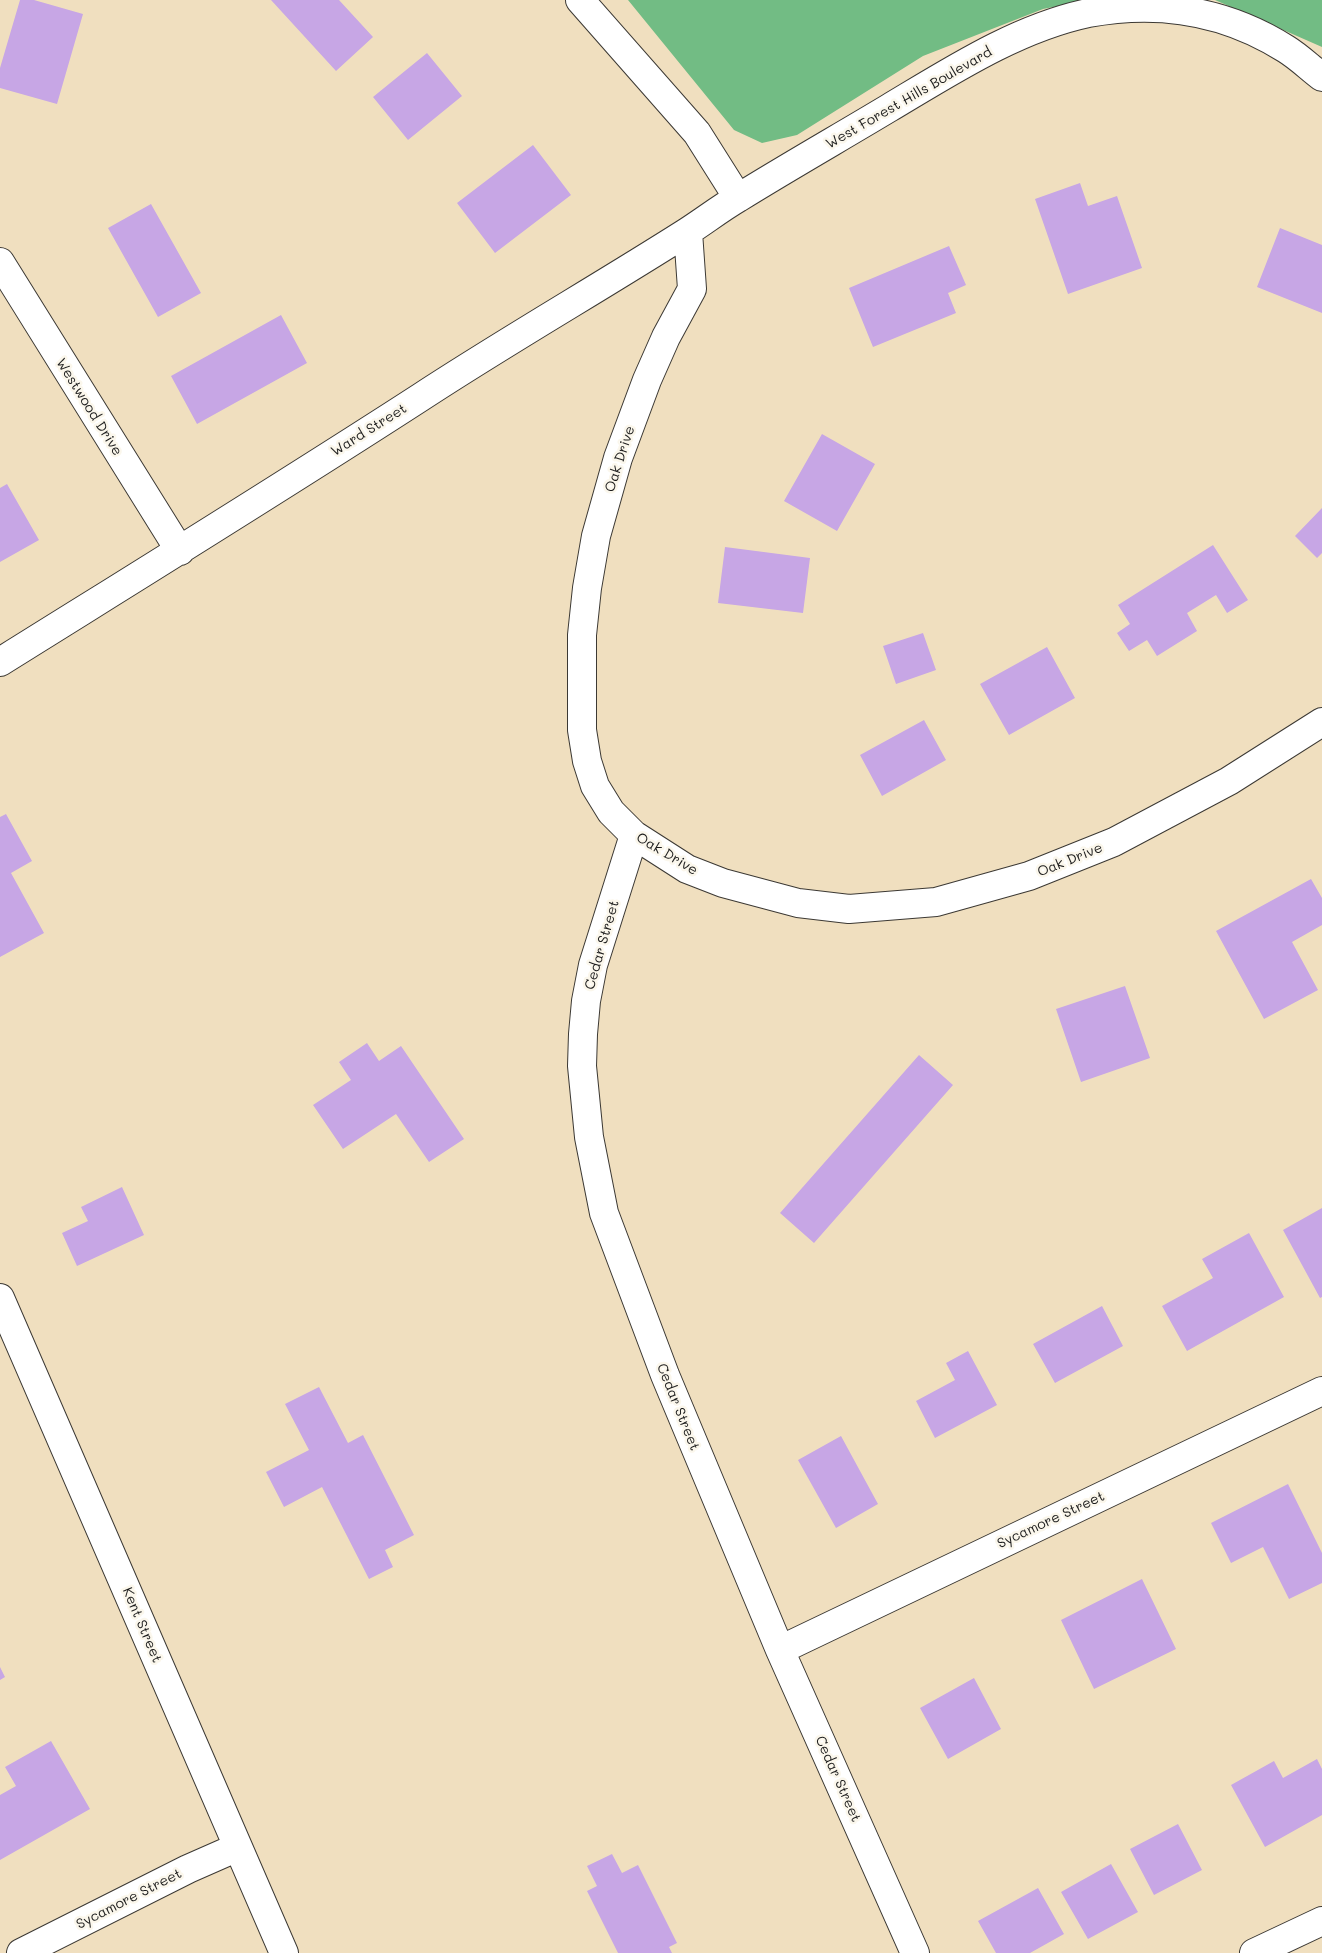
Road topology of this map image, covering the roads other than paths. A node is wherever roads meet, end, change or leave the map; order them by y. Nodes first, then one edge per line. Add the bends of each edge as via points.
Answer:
1 (580, 0) edge
2 (1322, 77) edge
3 (738, 198) junction
4 (688, 232) junction
5 (0, 262) edge
6 (180, 550) junction
7 (0, 662) edge
8 (1322, 722) edge
9 (634, 835) junction
10 (0, 1298) edge
11 (1322, 1391) edge
12 (780, 1650) junction
13 (238, 1848) junction
14 (1322, 1921) edge
15 (21, 1953) edge
16 (284, 1953) edge
17 (915, 1953) edge
18 (1254, 1953) edge

1 - 3 street via 697,133
2 - 3 street, West Forest Hills Boulevard via 1290,51 1264,36 1190,9 1155,6 1090,12 1062,19 1015,38 951,71
3 - 4 street, Ward Street
4 - 6 street, Ward Street
4 - 9 street, Oak Drive via 692,289 647,380 618,458 596,536 582,635 582,730 586,761 595,786 611,812
5 - 6 street, Westwood Drive
6 - 7 street, Ward Street
8 - 9 street, Oak Drive via 1229,780 1114,842 1029,876 936,902 849,908 798,903 723,883 687,869
9 - 12 street, Cedar Street via 593,966 586,1001 582,1066 589,1137 604,1213 661,1366
10 - 13 street, Kent Street
11 - 12 street, Sycamore Street
12 - 17 street, Cedar Street
13 - 15 street, Sycamore Street via 188,1869
13 - 16 street, Kent Street
14 - 18 street

